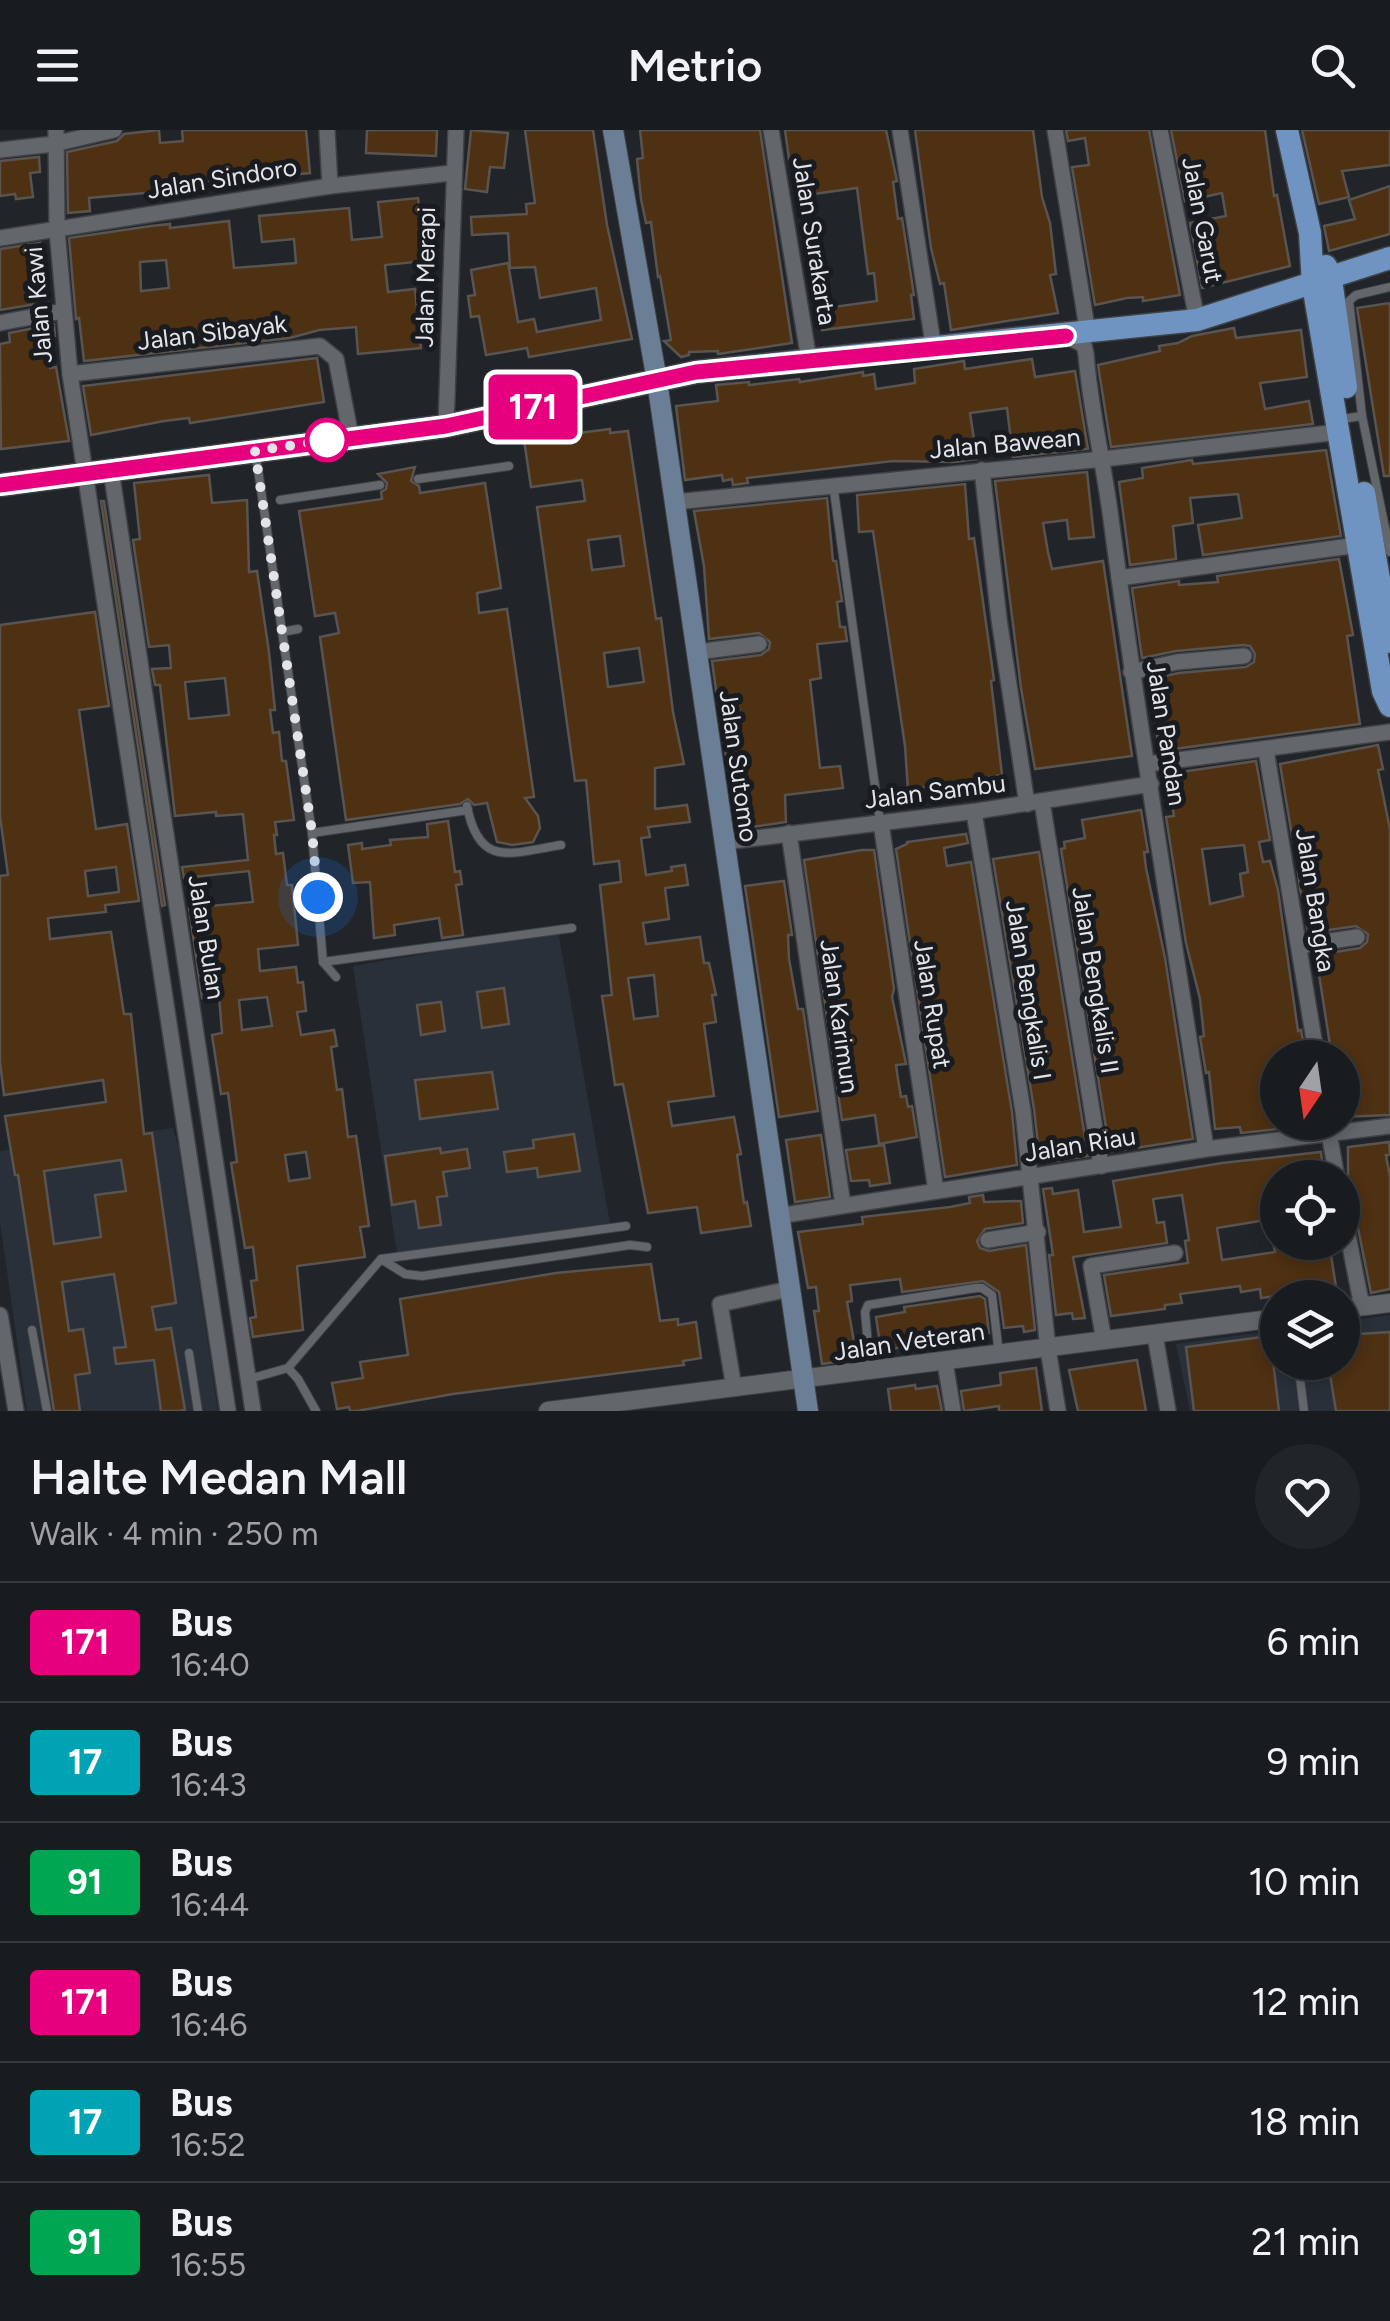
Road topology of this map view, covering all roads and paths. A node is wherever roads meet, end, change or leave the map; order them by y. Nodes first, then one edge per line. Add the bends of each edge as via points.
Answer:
1 (114, 130) edge
2 (327, 130) edge
3 (456, 130) edge
4 (612, 130) edge
5 (771, 130) edge
6 (900, 130) edge
7 (1055, 130) edge
8 (1160, 130) edge
9 (1287, 130) edge
10 (55, 137) edge
11 (0, 150) edge
12 (452, 173) junction
13 (330, 186) junction
14 (56, 230) junction
15 (0, 238) edge
16 (1388, 262) edge
17 (1322, 282) junction
18 (1390, 287) edge
19 (64, 311) junction
20 (1197, 320) junction
21 (0, 322) edge
22 (1077, 335) junction
23 (934, 350) junction
24 (809, 360) junction
25 (70, 374) junction
26 (657, 381) junction
27 (1347, 422) junction
28 (446, 426) junction
29 (351, 437) junction
30 (255, 451) junction
31 (1104, 459) junction
32 (509, 466) dead end
33 (982, 470) junction
34 (99, 472) junction
35 (418, 479) dead end
36 (833, 484) junction
37 (0, 485) edge
38 (380, 485) dead end
39 (280, 500) dead end
40 (675, 502) junction
41 (1358, 545) junction
42 (1380, 564) edge
43 (1119, 578) junction
44 (298, 629) dead end
45 (282, 632) junction
46 (1390, 634) edge
47 (759, 644) dead end
48 (697, 652) junction
49 (1244, 656) dead end
50 (1131, 672) junction
51 (1390, 706) edge
52 (1390, 732) edge
53 (1266, 750) junction
54 (1148, 764) junction
55 (1151, 784) junction
56 (1035, 803) junction
57 (974, 812) junction
58 (880, 823) junction
59 (312, 832) junction
60 (789, 833) junction
61 (724, 842) junction
62 (561, 845) dead end
63 (572, 928) dead end
64 (1357, 936) dead end
65 (1299, 946) junction
66 (324, 962) junction
67 (336, 977) dead end
68 (1314, 1040) edge
69 (1390, 1126) edge
70 (1360, 1127) edge
71 (1260, 1140) edge
72 (1206, 1149) junction
73 (215, 1157) junction
74 (188, 1162) junction
75 (1101, 1166) junction
76 (1031, 1177) junction
77 (936, 1191) junction
78 (843, 1205) junction
79 (778, 1216) junction
80 (626, 1226) dead end
81 (1038, 1232) junction
82 (988, 1240) dead end
83 (647, 1248) dead end
84 (1175, 1253) dead end
85 (380, 1259) junction
86 (1353, 1260) edge
87 (789, 1289) junction
88 (1390, 1303) edge
89 (1362, 1307) joint
90 (0, 1316) edge
91 (1260, 1320) edge
92 (32, 1330) dead end
93 (1, 1334) edge
94 (1155, 1335) junction
95 (1104, 1341) junction
96 (1048, 1348) junction
97 (189, 1353) dead end
98 (999, 1355) junction
99 (945, 1362) junction
100 (288, 1368) junction
101 (870, 1372) junction
102 (249, 1378) junction
103 (1300, 1380) edge
104 (802, 1381) junction
105 (734, 1388) junction
106 (635, 1405) edge
107 (16, 1411) edge
108 (47, 1411) edge
109 (198, 1411) edge
110 (228, 1411) edge
111 (253, 1411) edge
112 (316, 1411) edge
113 (548, 1411) edge
114 (808, 1411) edge
115 (952, 1411) edge
116 (1058, 1411) edge
117 (1168, 1411) edge
118 (1304, 1411) edge

1 - 10 street
2 - 13 street
3 - 12 street, Jalan Merapi
4 - 26 main road, Jalan Sutomo
5 - 24 street, Jalan Surakarta
6 - 23 street
7 - 22 street
8 - 20 street, Jalan Garut
9 - 17 main road
10 - 11 street
10 - 14 street, Jalan Kawi
12 - 13 street, Jalan Sindoro
12 - 28 street, Jalan Merapi
13 - 14 street, Jalan Sindoro
14 - 15 street, Jalan Sindoro
14 - 19 street, Jalan Kawi
16 - 17 main road
17 - 20 main road
17 - 27 main road
18 - 27 lane via 1356,295 1348,305
19 - 21 street
19 - 25 street, Jalan Kawi
20 - 22 main road
22 - 23 main road
22 - 31 street, Jalan Pandan
23 - 24 main road
24 - 26 main road
25 - 29 street, Jalan Sibayak via 320,346 336,359
25 - 34 street, Jalan Kawi
26 - 28 main road
26 - 40 main road, Jalan Sutomo
27 - 31 street, Jalan Bawean
27 - 41 main road
27 - 42 main road
28 - 29 main road
29 - 30 main road
30 - 34 main road
30 - 45 lane
31 - 33 street, Jalan Bawean
31 - 43 street, Jalan Pandan
32 - 35 lane
33 - 36 street, Jalan Bawean
33 - 56 street, Jalan Bengkalis II via 1001,636
34 - 37 main road
34 - 73 street, Jalan Bulan
34 - 74 street, Jalan Bulan
36 - 40 street, Jalan Bawean
36 - 58 lane
38 - 39 lane
40 - 48 main road, Jalan Sutomo
41 - 42 main road
41 - 43 street
42 - 46 main road
42 - 51 main road via 1383,691
43 - 50 street, Jalan Pandan
44 - 45 lane
45 - 59 lane
47 - 48 street
48 - 61 main road, Jalan Sutomo
49 - 50 street
50 - 54 street, Jalan Pandan
52 - 53 street
53 - 54 street
53 - 65 street, Jalan Bangka
54 - 55 street, Jalan Pandan
55 - 56 street, Jalan Sambu
55 - 72 street, Jalan Pandan
56 - 57 street, Jalan Sambu
56 - 75 street, Jalan Bengkalis II
57 - 58 street, Jalan Sambu
57 - 76 street, Jalan Bengkalis I
58 - 60 street, Jalan Sambu
58 - 77 street, Jalan Rupat
59 - 62 lane via 468,808 476,838 493,852
59 - 66 lane
60 - 61 street, Jalan Sambu
60 - 78 street, Jalan Karimun
61 - 79 main road, Jalan Sutomo
63 - 66 lane
64 - 65 street
65 - 68 street, Jalan Bangka
66 - 67 lane
69 - 70 street, Jalan Riau
71 - 72 street, Jalan Riau
72 - 75 street, Jalan Riau
73 - 74 street
73 - 102 street, Jalan Bulan
74 - 110 street, Jalan Bulan
75 - 76 street, Jalan Riau
76 - 77 street, Jalan Riau
76 - 81 street, Jalan Bengkalis I
77 - 78 street, Jalan Riau
78 - 79 street, Jalan Riau
79 - 87 main road, Jalan Sutomo
80 - 85 lane
81 - 82 street
81 - 96 street, Jalan Bengkalis I
83 - 85 lane via 630,1245 422,1276
84 - 95 street via 1091,1266
85 - 100 lane
86 - 89 street
87 - 104 main road, Jalan Sutomo
87 - 105 street via 720,1304
88 - 89 street
90 - 93 street
91 - 94 street, Jalan Veteran
92 - 108 lane
93 - 107 street
94 - 95 street, Jalan Veteran
94 - 117 street
95 - 96 street, Jalan Veteran
96 - 98 street, Jalan Veteran
96 - 116 street, Jalan Bengkalis I
97 - 109 lane
98 - 99 street, Jalan Veteran
98 - 101 lane via 992,1295 976,1288 868,1305
99 - 101 street, Jalan Veteran
99 - 115 street
100 - 102 lane
100 - 112 lane
101 - 104 street, Jalan Veteran
102 - 111 street, Jalan Bulan
103 - 118 lane
104 - 105 street, Jalan Veteran
104 - 114 main road, Jalan Sutomo
105 - 106 street, Jalan Veteran
106 - 113 street, Jalan Veteran

